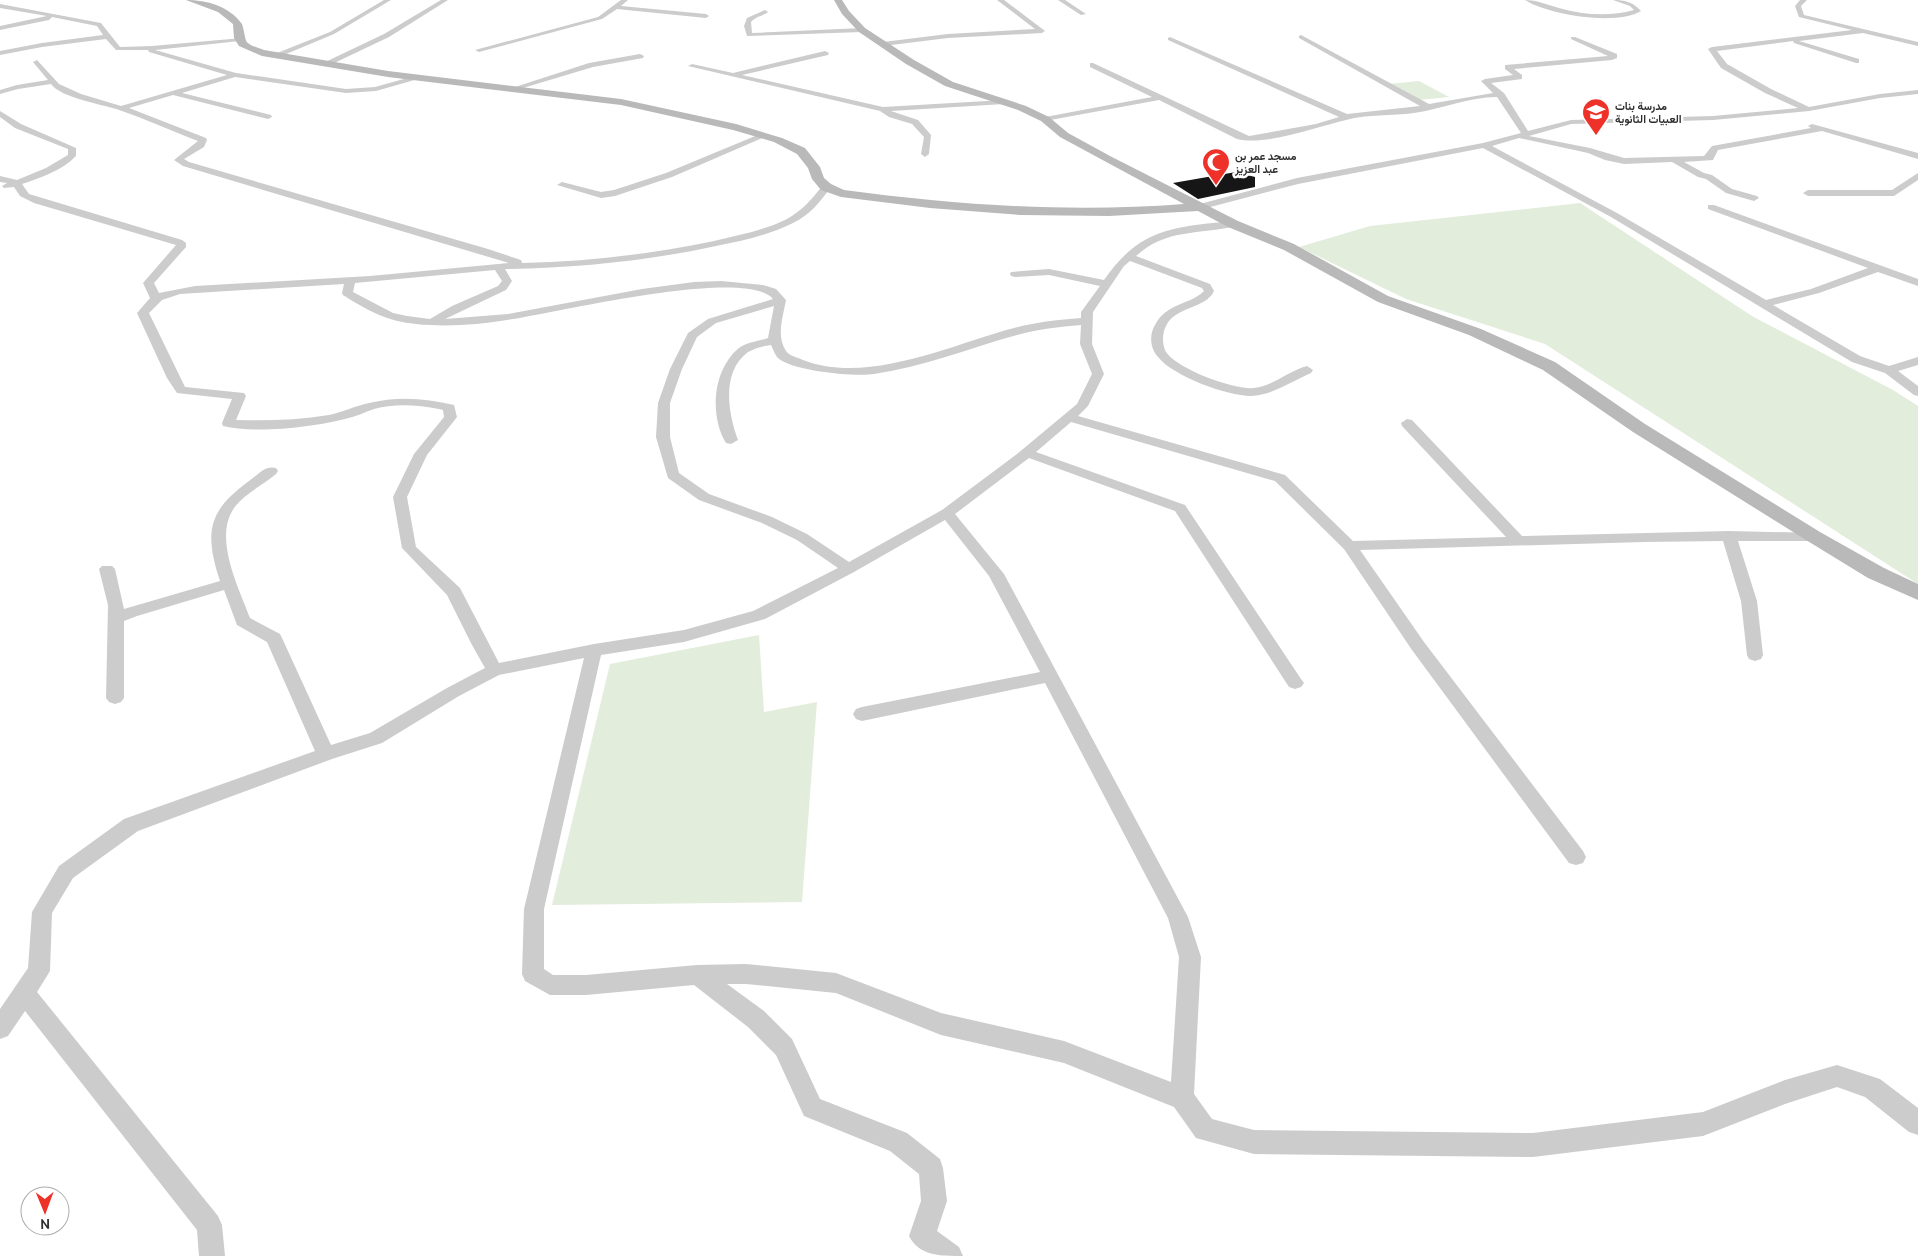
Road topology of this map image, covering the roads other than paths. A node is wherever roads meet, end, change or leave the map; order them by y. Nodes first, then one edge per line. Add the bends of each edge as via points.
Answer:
1 (190, 0) edge
2 (388, 0) edge
3 (445, 0) edge
4 (626, 0) edge
5 (838, 0) edge
6 (1000, 0) edge
7 (1061, 0) edge
8 (1528, 0) edge
9 (1616, 0) edge
10 (1804, 0) edge
11 (0, 6) edge
12 (615, 7) junction
13 (26, 10) junction
14 (765, 12) dead end
15 (1083, 14) dead end
16 (0, 16) edge
17 (58, 16) junction
18 (706, 16) dead end
19 (0, 28) edge
20 (862, 30) junction
21 (1863, 31) junction
22 (108, 37) junction
23 (1301, 38) dead end
24 (1573, 38) dead end
25 (240, 39) junction
26 (1170, 39) dead end
27 (1792, 40) junction
28 (10, 41) dead end
29 (884, 44) junction
30 (1918, 44) edge
31 (28, 47) junction
32 (152, 48) junction
33 (479, 50) dead end
34 (1, 53) edge
35 (825, 53) dead end
36 (276, 56) junction
37 (640, 56) dead end
38 (1856, 61) dead end
39 (37, 62) dead end
40 (324, 64) junction
41 (1093, 65) dead end
42 (692, 66) dead end
43 (235, 75) junction
44 (732, 75) junction
45 (415, 77) junction
46 (52, 82) junction
47 (513, 90) junction
48 (0, 92) edge
49 (1918, 92) edge
50 (173, 93) junction
51 (1501, 94) junction
52 (1160, 98) junction
53 (1004, 102) junction
54 (1426, 106) junction
55 (121, 108) junction
56 (883, 109) junction
57 (1809, 109) junction
58 (0, 113) edge
59 (1778, 113) junction
60 (1346, 117) junction
61 (268, 118) dead end
62 (1045, 119) junction
63 (1821, 129) junction
64 (1526, 134) junction
65 (763, 136) junction
66 (1517, 136) junction
67 (1484, 145) junction
68 (925, 154) dead end
69 (1918, 156) edge
70 (1673, 160) junction
71 (1918, 176) edge
72 (0, 179) edge
73 (17, 183) junction
74 (562, 185) dead end
75 (826, 187) junction
76 (0, 188) edge
77 (1808, 193) dead end
78 (1754, 198) dead end
79 (1198, 207) junction
80 (1711, 207) dead end
81 (1233, 224) junction
82 (1127, 256) junction
83 (498, 266) junction
84 (520, 266) junction
85 (1879, 268) junction
86 (1015, 274) dead end
87 (350, 280) junction
88 (1918, 283) edge
89 (1106, 284) junction
90 (156, 298) junction
91 (780, 300) junction
92 (1765, 304) junction
93 (1085, 321) junction
94 (432, 322) junction
95 (774, 340) junction
96 (1918, 361) edge
97 (1307, 370) dead end
98 (1889, 370) junction
99 (1918, 392) edge
100 (1068, 417) junction
101 (1407, 423) dead end
102 (731, 440) dead end
103 (1027, 452) junction
104 (271, 471) dead end
105 (947, 513) junction
106 (1730, 536) junction
107 (1812, 536) junction
108 (1518, 541) junction
109 (1349, 546) junction
110 (107, 569) dead end
111 (849, 569) junction
112 (230, 583) junction
113 (1918, 593) edge
114 (115, 619) junction
115 (594, 650) junction
116 (1755, 655) dead end
117 (496, 670) junction
118 (1050, 676) junction
119 (1295, 683) dead end
120 (115, 698) dead end
121 (862, 714) dead end
122 (326, 754) junction
123 (1576, 857) dead end
124 (697, 975) junction
125 (24, 993) junction
126 (0, 1028) edge
127 (1182, 1098) junction
128 (1918, 1123) edge
129 (212, 1256) edge
130 (950, 1256) edge

1 - 25 street via 209,4 228,16 239,26
2 - 36 street via 332,33
3 - 40 street via 398,31
4 - 12 street
5 - 20 street
6 - 29 street via 1042,31 948,36
7 - 15 street
8 - 9 street via 1560,12 1590,17 1638,11 1632,5
10 - 21 street via 1798,6 1801,16
11 - 13 street
12 - 18 street
12 - 33 street via 600,18
13 - 16 street
13 - 17 street
14 - 20 street via 755,14 747,22 749,35
17 - 19 street
17 - 22 street via 99,24
20 - 29 street
21 - 27 street
21 - 30 street
22 - 31 street
22 - 32 street via 118,49
23 - 54 street
24 - 51 street via 1614,56 1508,67 1519,77 1485,80
25 - 32 street
25 - 36 street via 251,49
26 - 60 street
27 - 38 street
27 - 57 street via 1712,50 1724,66
28 - 31 street
29 - 53 street via 949,84
31 - 34 street
32 - 43 street via 152,51 178,60
35 - 44 street
36 - 40 street
37 - 47 street via 592,66
39 - 46 street
40 - 45 street
41 - 52 street
42 - 44 street
43 - 45 street via 346,91 376,89
43 - 50 street
44 - 56 street
45 - 47 street
46 - 48 street
46 - 55 street via 78,96
47 - 65 street via 649,107
49 - 57 street
50 - 55 street
50 - 61 street
51 - 54 street via 1465,97
51 - 64 street
52 - 60 street via 1249,139
52 - 62 street
53 - 56 street
53 - 62 street
54 - 60 street via 1416,110
55 - 84 street via 203,140 201,145 178,160 186,164 484,251 515,261
56 - 68 street via 916,122 928,137
57 - 59 street
58 - 73 street via 18,126 72,148 72,156 63,162
59 - 63 street
59 - 64 street via 1676,121 1571,122
62 - 79 street via 1072,140
63 - 69 street
63 - 70 street via 1715,148 1710,158
64 - 66 street
65 - 74 street via 669,175 614,193 602,195
65 - 75 street via 802,151
66 - 67 street
66 - 70 street via 1624,161
67 - 79 street via 1306,180
67 - 92 street via 1614,215
70 - 78 street via 1709,177 1729,191
71 - 77 street via 1894,193
72 - 73 street
73 - 76 street
73 - 90 street via 24,196 182,245 148,283
75 - 79 street via 871,198 1013,210 1121,214
75 - 84 street via 812,206 790,221 750,236 667,253 566,265
79 - 81 street
80 - 85 street
81 - 82 street via 1165,234 1144,243
81 - 107 street via 1289,247 1383,299 1483,336 1549,366 1639,428
82 - 89 street
82 - 97 street via 1206,286 1207,295 1169,314 1161,324 1156,338 1162,355 1171,363 1203,380 1250,392
83 - 84 street
83 - 87 street
83 - 94 street via 507,281 502,288
85 - 88 street
85 - 92 street via 1815,291
86 - 89 street via 1032,271 1087,278
87 - 90 street via 195,289
87 - 94 street via 347,293 367,306 416,322
89 - 93 street via 1087,312
90 - 117 street via 147,304 143,314 173,378 181,390 240,396 228,422 284,424 345,416 373,406 406,403 433,403 449,408 451,417 421,454 400,497 409,548 454,592
91 - 94 street via 772,291 755,287 707,284 479,320
91 - 95 street
91 - 111 street via 712,321 692,335 664,403 663,437 673,475 704,497 767,520 802,537
92 - 98 street via 1856,359
93 - 95 street via 1017,330 873,372 844,372 808,366 783,356
93 - 100 street via 1086,344 1098,374 1082,406
95 - 102 street via 744,349 729,366 722,392
96 - 98 street
98 - 99 street
100 - 103 street
100 - 109 street via 1280,478
101 - 108 street
103 - 105 street
103 - 119 street via 1180,508
104 - 112 street via 229,505 221,518 218,549
105 - 111 street
105 - 118 street via 996,574
106 - 107 street
106 - 108 street
106 - 116 street via 1749,601
107 - 113 street
108 - 109 street
109 - 123 street via 1418,646
110 - 114 street via 116,605
111 - 115 street via 759,615 684,636
112 - 114 street
112 - 122 street via 243,621 274,638
114 - 120 street
115 - 117 street
115 - 124 street via 534,909 533,974 550,985
117 - 122 street via 376,738
118 - 121 street
118 - 127 street via 1178,916 1190,957
122 - 125 street via 131,825 66,872 42,912 39,971
124 - 127 street via 746,974 836,982 940,1024 1064,1052
124 - 130 street via 756,1019 784,1047 812,1108 898,1142 931,1168 934,1201 922,1236
125 - 126 street
125 - 129 street via 208,1225
127 - 128 street via 1205,1129 1254,1142 1533,1145 1702,1124 1837,1076 1872,1087

